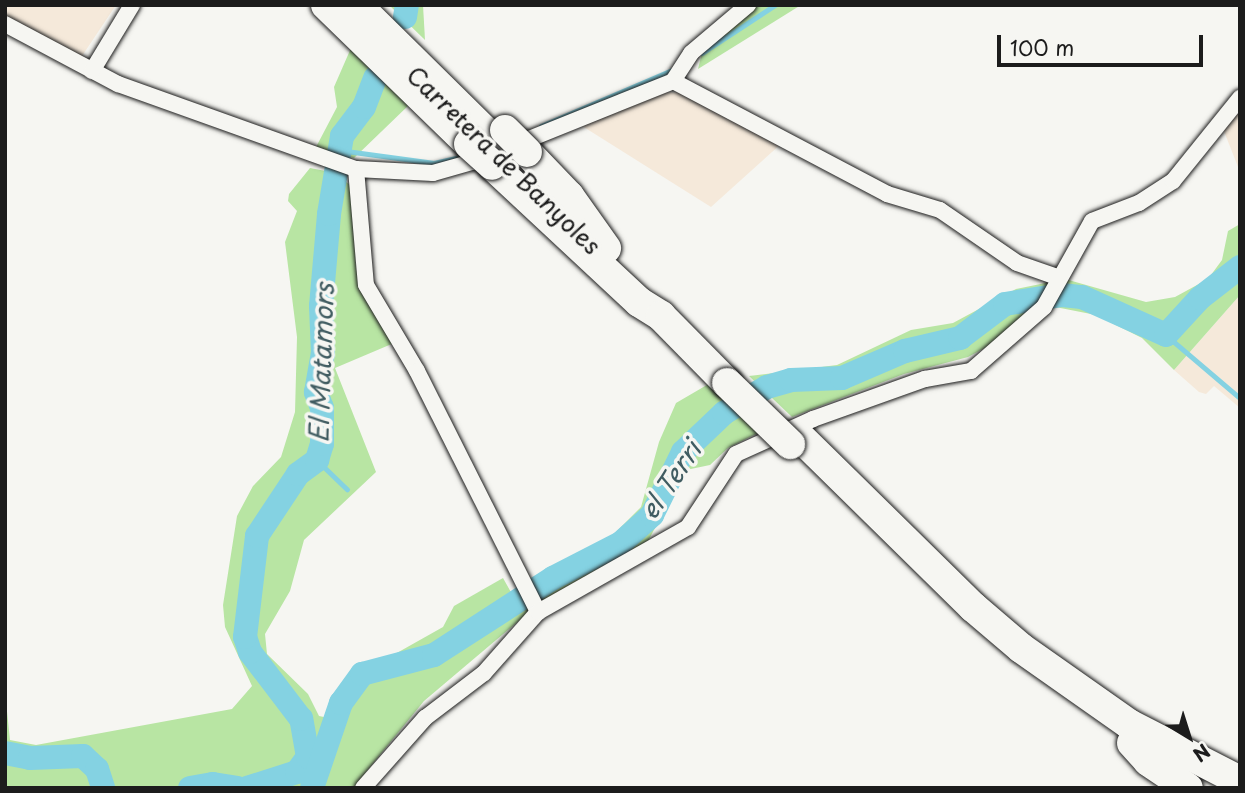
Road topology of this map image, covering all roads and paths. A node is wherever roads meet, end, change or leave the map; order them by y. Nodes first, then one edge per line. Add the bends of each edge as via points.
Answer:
1 (132, 5) edge
2 (326, 5) edge
3 (345, 5) edge
4 (356, 5) edge
5 (377, 5) edge
6 (748, 5) edge
7 (5, 24) edge
8 (92, 71) junction
9 (673, 80) junction
10 (1240, 98) edge
11 (498, 148) junction
12 (352, 167) junction
13 (1057, 277) junction
14 (733, 380) junction
15 (796, 442) junction
16 (538, 612) junction
17 (1132, 743) junction
18 (1240, 781) edge
19 (363, 788) edge
20 (1188, 788) edge
21 (1220, 788) edge

1 - 8 street
2 - 11 highway
3 - 11 highway, Carretera de Banyoles
4 - 11 highway
5 - 11 highway
6 - 9 street via 691,53
7 - 8 street
8 - 12 street
9 - 12 street via 433,173
9 - 13 street via 887,194 940,210 1017,262
10 - 13 street via 1173,181 1139,203 1092,222
11 - 14 highway via 606,248
11 - 14 highway via 639,302
12 - 16 street via 366,285 416,371
13 - 16 street via 1044,307 971,371 913,383 736,454 688,527
14 - 15 highway
15 - 17 highway via 995,645
15 - 18 highway via 1021,648 1129,724
16 - 19 street via 484,673 425,718
17 - 20 highway via 1148,761
17 - 21 highway

